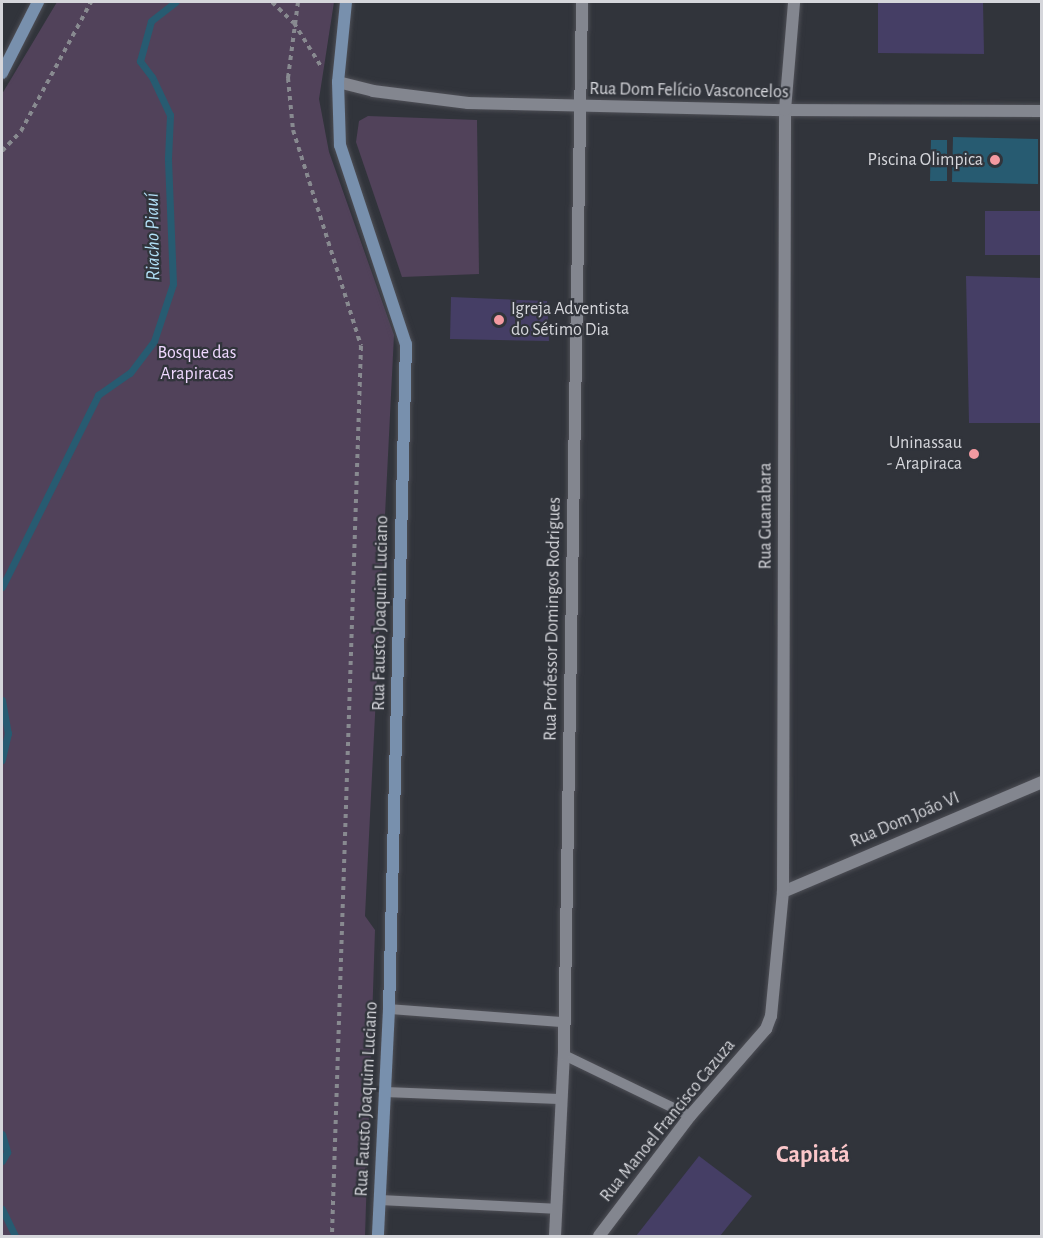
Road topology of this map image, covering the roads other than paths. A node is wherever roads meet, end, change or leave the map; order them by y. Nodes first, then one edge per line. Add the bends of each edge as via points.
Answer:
1 (38, 2) edge
2 (346, 2) edge
3 (582, 2) edge
4 (794, 2) edge
5 (2, 73) edge
6 (338, 82) junction
7 (581, 107) junction
8 (785, 110) junction
9 (1041, 111) edge
10 (1041, 782) edge
11 (783, 892) junction
12 (389, 1009) junction
13 (563, 1022) junction
14 (766, 1029) joint
15 (564, 1055) junction
16 (384, 1092) junction
17 (560, 1099) junction
18 (690, 1116) junction
19 (380, 1200) junction
20 (555, 1209) junction
21 (378, 1236) edge
22 (555, 1236) edge
23 (599, 1236) edge

1 - 5 street
2 - 6 street, Rua Fausto Joaquim Luciano
3 - 7 street, Rua Professor Domingos Rodrigues
4 - 8 street, Rua Guanabara
6 - 7 street, Rua Dom Felício Vasconcelos via 374,92 468,103
6 - 12 street, Rua Fausto Joaquim Luciano via 340,145 406,344
7 - 8 street, Rua Dom Felício Vasconcelos
7 - 13 street, Rua Professor Domingos Rodrigues
8 - 9 street, Rua Dom Felício Vasconcelos
8 - 11 street, Rua Guanabara
10 - 11 street, Rua Dom João VI
11 - 14 street, Rua Guanabara
12 - 13 lane
12 - 16 street, Rua Fausto Joaquim Luciano
13 - 15 street, Rua Professor Domingos Rodrigues
14 - 18 street, Rua Manoel Francisco Cazuza
15 - 17 street, Rua Professor Domingos Rodrigues
15 - 18 lane
16 - 17 lane
16 - 19 street, Rua Fausto Joaquim Luciano
17 - 20 street, Rua Professor Domingos Rodrigues
18 - 23 street, Rua Manoel Francisco Cazuza
19 - 20 lane
19 - 21 street, Rua Fausto Joaquim Luciano
20 - 22 street, Rua Professor Domingos Rodrigues

